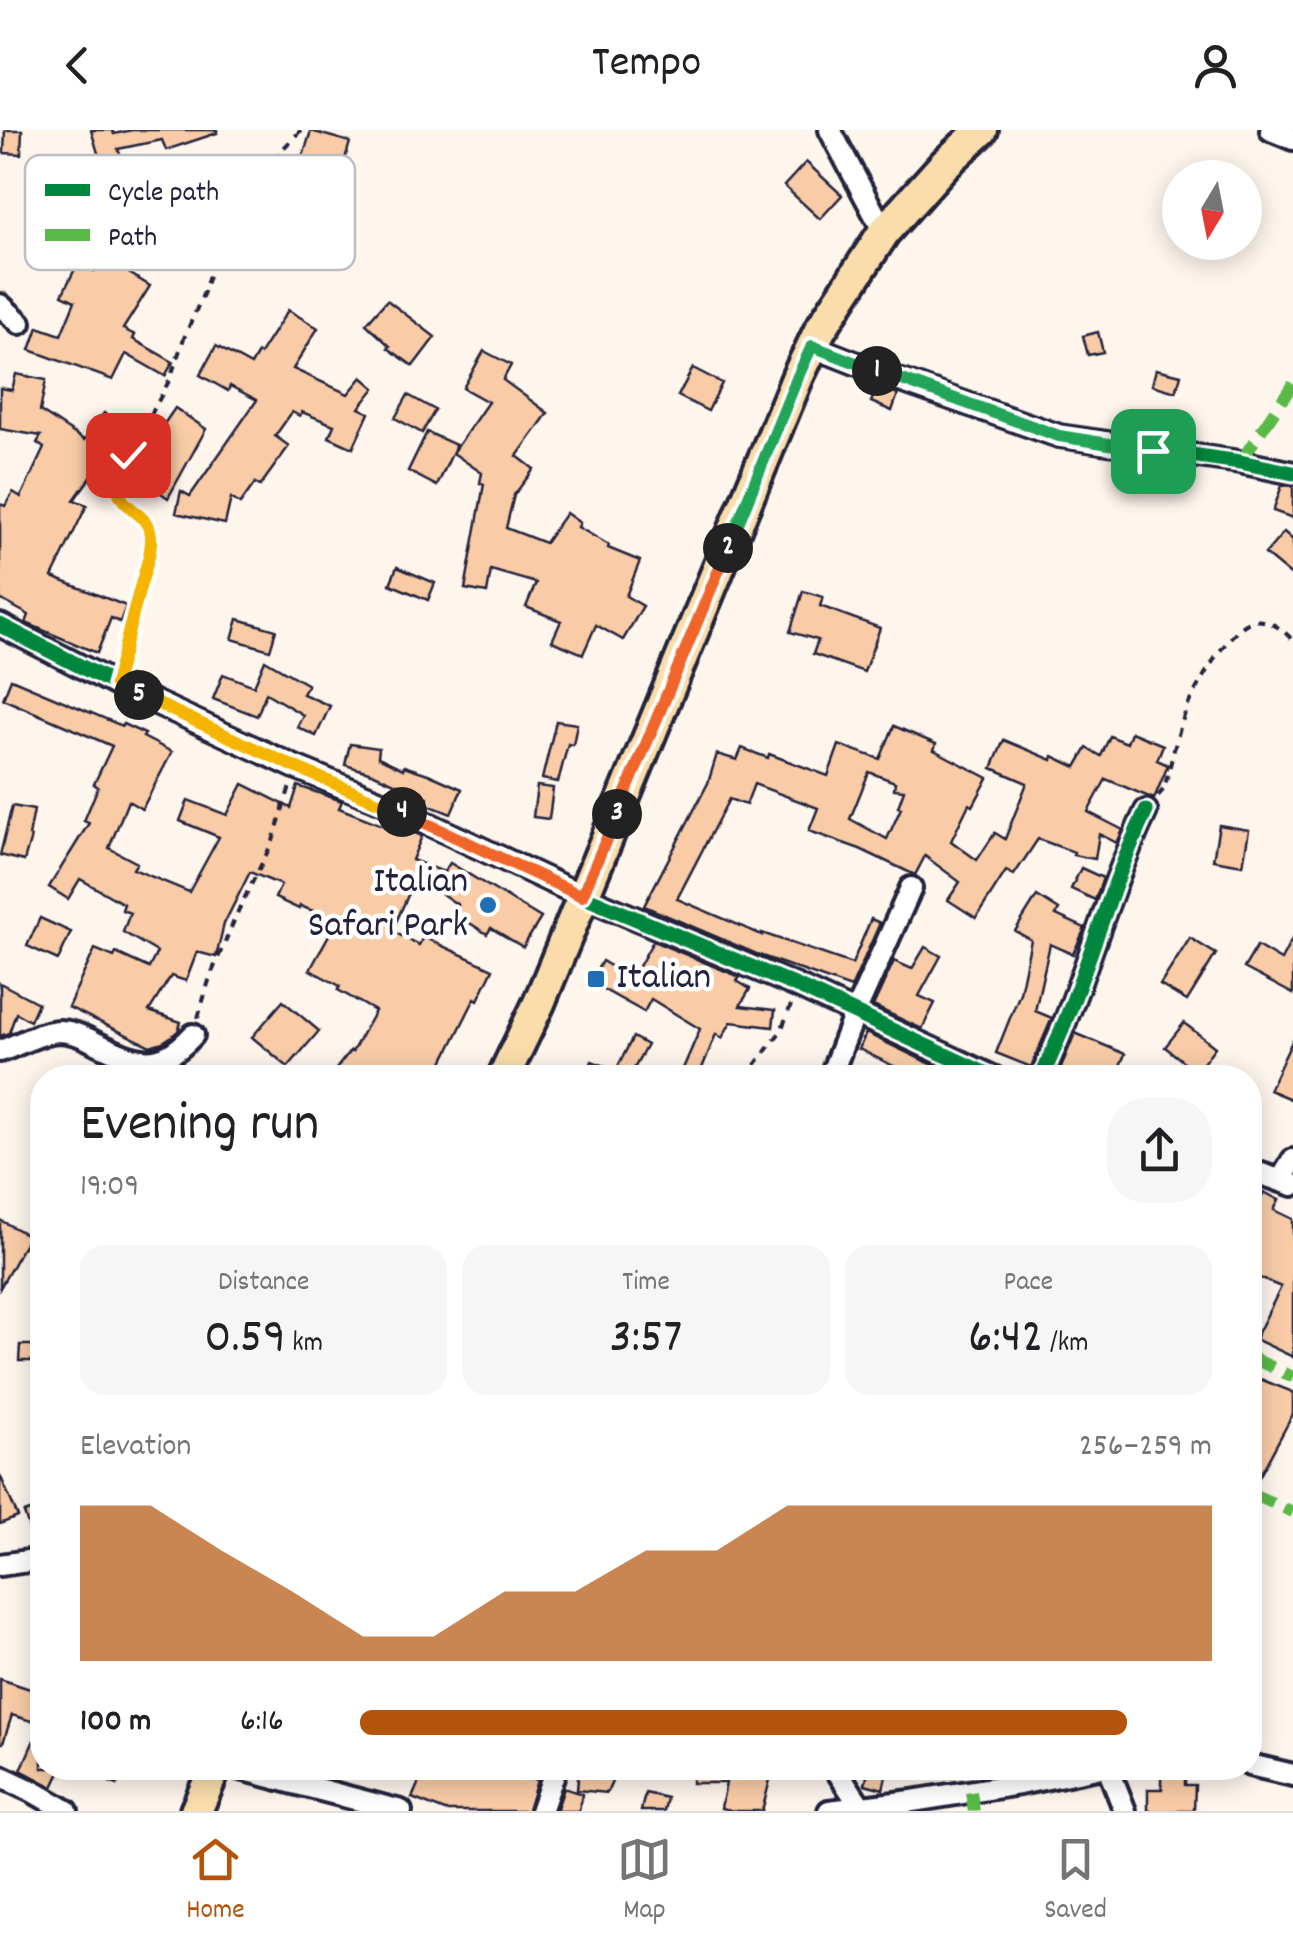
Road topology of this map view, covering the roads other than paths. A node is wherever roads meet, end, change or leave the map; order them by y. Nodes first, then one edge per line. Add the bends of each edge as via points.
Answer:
1 (830, 130) edge
2 (982, 130) edge
3 (1271, 130) edge
4 (1293, 139) edge
5 (884, 232) junction
6 (0, 305) edge
7 (20, 323) dead end
8 (812, 346) junction
9 (1293, 473) edge
10 (0, 624) edge
11 (1146, 811) road end
12 (911, 888) dead end
13 (582, 896) junction
14 (855, 1013) junction
15 (192, 1035) road end
16 (0, 1050) edge
17 (510, 1065) edge
18 (835, 1065) edge
19 (967, 1065) edge
20 (1048, 1065) edge
21 (1293, 1160) edge
22 (1262, 1178) edge
23 (1287, 1183) edge
24 (30, 1560) edge
25 (0, 1564) edge
26 (1262, 1768) edge
27 (1293, 1775) edge
28 (0, 1776) edge
29 (209, 1780) edge
30 (283, 1780) edge
31 (552, 1780) edge
32 (843, 1780) edge
33 (1039, 1780) edge
34 (1112, 1780) edge
35 (861, 1806) junction
36 (67, 1811) edge
37 (196, 1811) edge
38 (402, 1811) edge
39 (541, 1811) edge
40 (828, 1811) edge
41 (1124, 1811) edge

1 - 5 street
2 - 5 main road
3 - 4 street
5 - 8 main road
6 - 7 street
8 - 9 street via 1059,436
8 - 13 main road
10 - 13 street via 115,684
11 - 20 street
12 - 14 street
13 - 14 street
13 - 17 main road
14 - 18 street
14 - 19 street
15 - 16 street via 166,1059 146,1061 61,1031
21 - 23 street
22 - 23 street
24 - 25 street
26 - 27 street
28 - 36 street
29 - 37 main road
30 - 38 street
31 - 39 street
32 - 35 street
33 - 35 street
34 - 41 street
35 - 40 street

